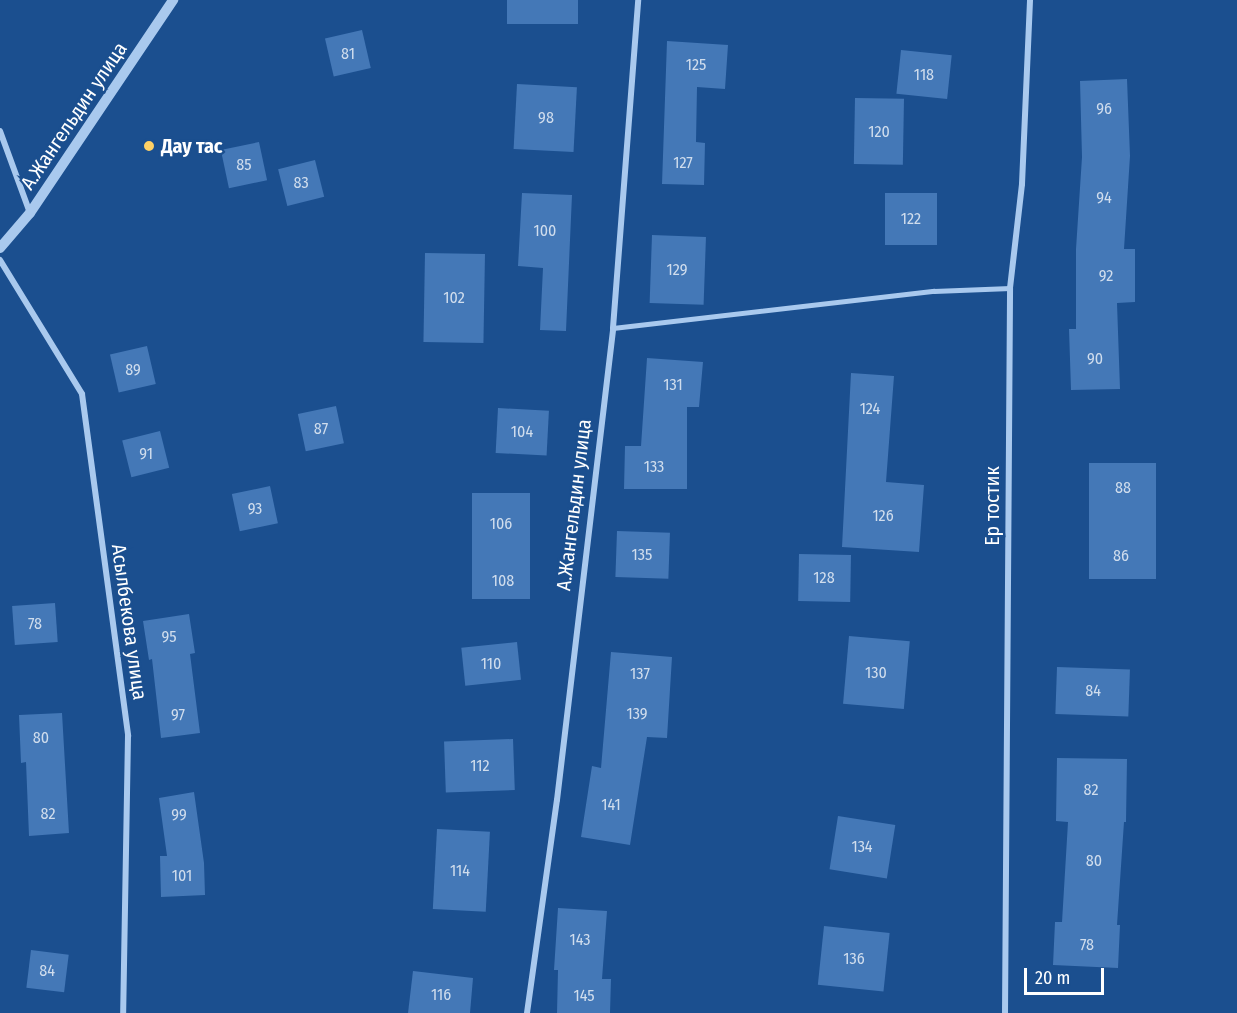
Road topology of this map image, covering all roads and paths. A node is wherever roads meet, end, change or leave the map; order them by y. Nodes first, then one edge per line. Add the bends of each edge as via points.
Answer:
1 (173, 0) edge
2 (638, 0) edge
3 (1030, 0) edge
4 (0, 132) edge
5 (30, 213) junction
6 (0, 248) edge
7 (0, 261) edge
8 (1010, 288) junction
9 (613, 328) junction
10 (123, 1013) edge
11 (527, 1013) edge
12 (1005, 1013) edge

1 - 5 street, А.Жангельдин улица
2 - 9 street, А.Жангельдин улица
3 - 8 street, Ер тостик via 1022,184
4 - 5 street
5 - 6 street, А.Жангельдин улица
7 - 10 street, Асылбекова улица via 82,394 128,736
8 - 9 lane via 934,291
8 - 12 street, Ер тостик
9 - 11 street, А.Жангельдин улица via 557,800

